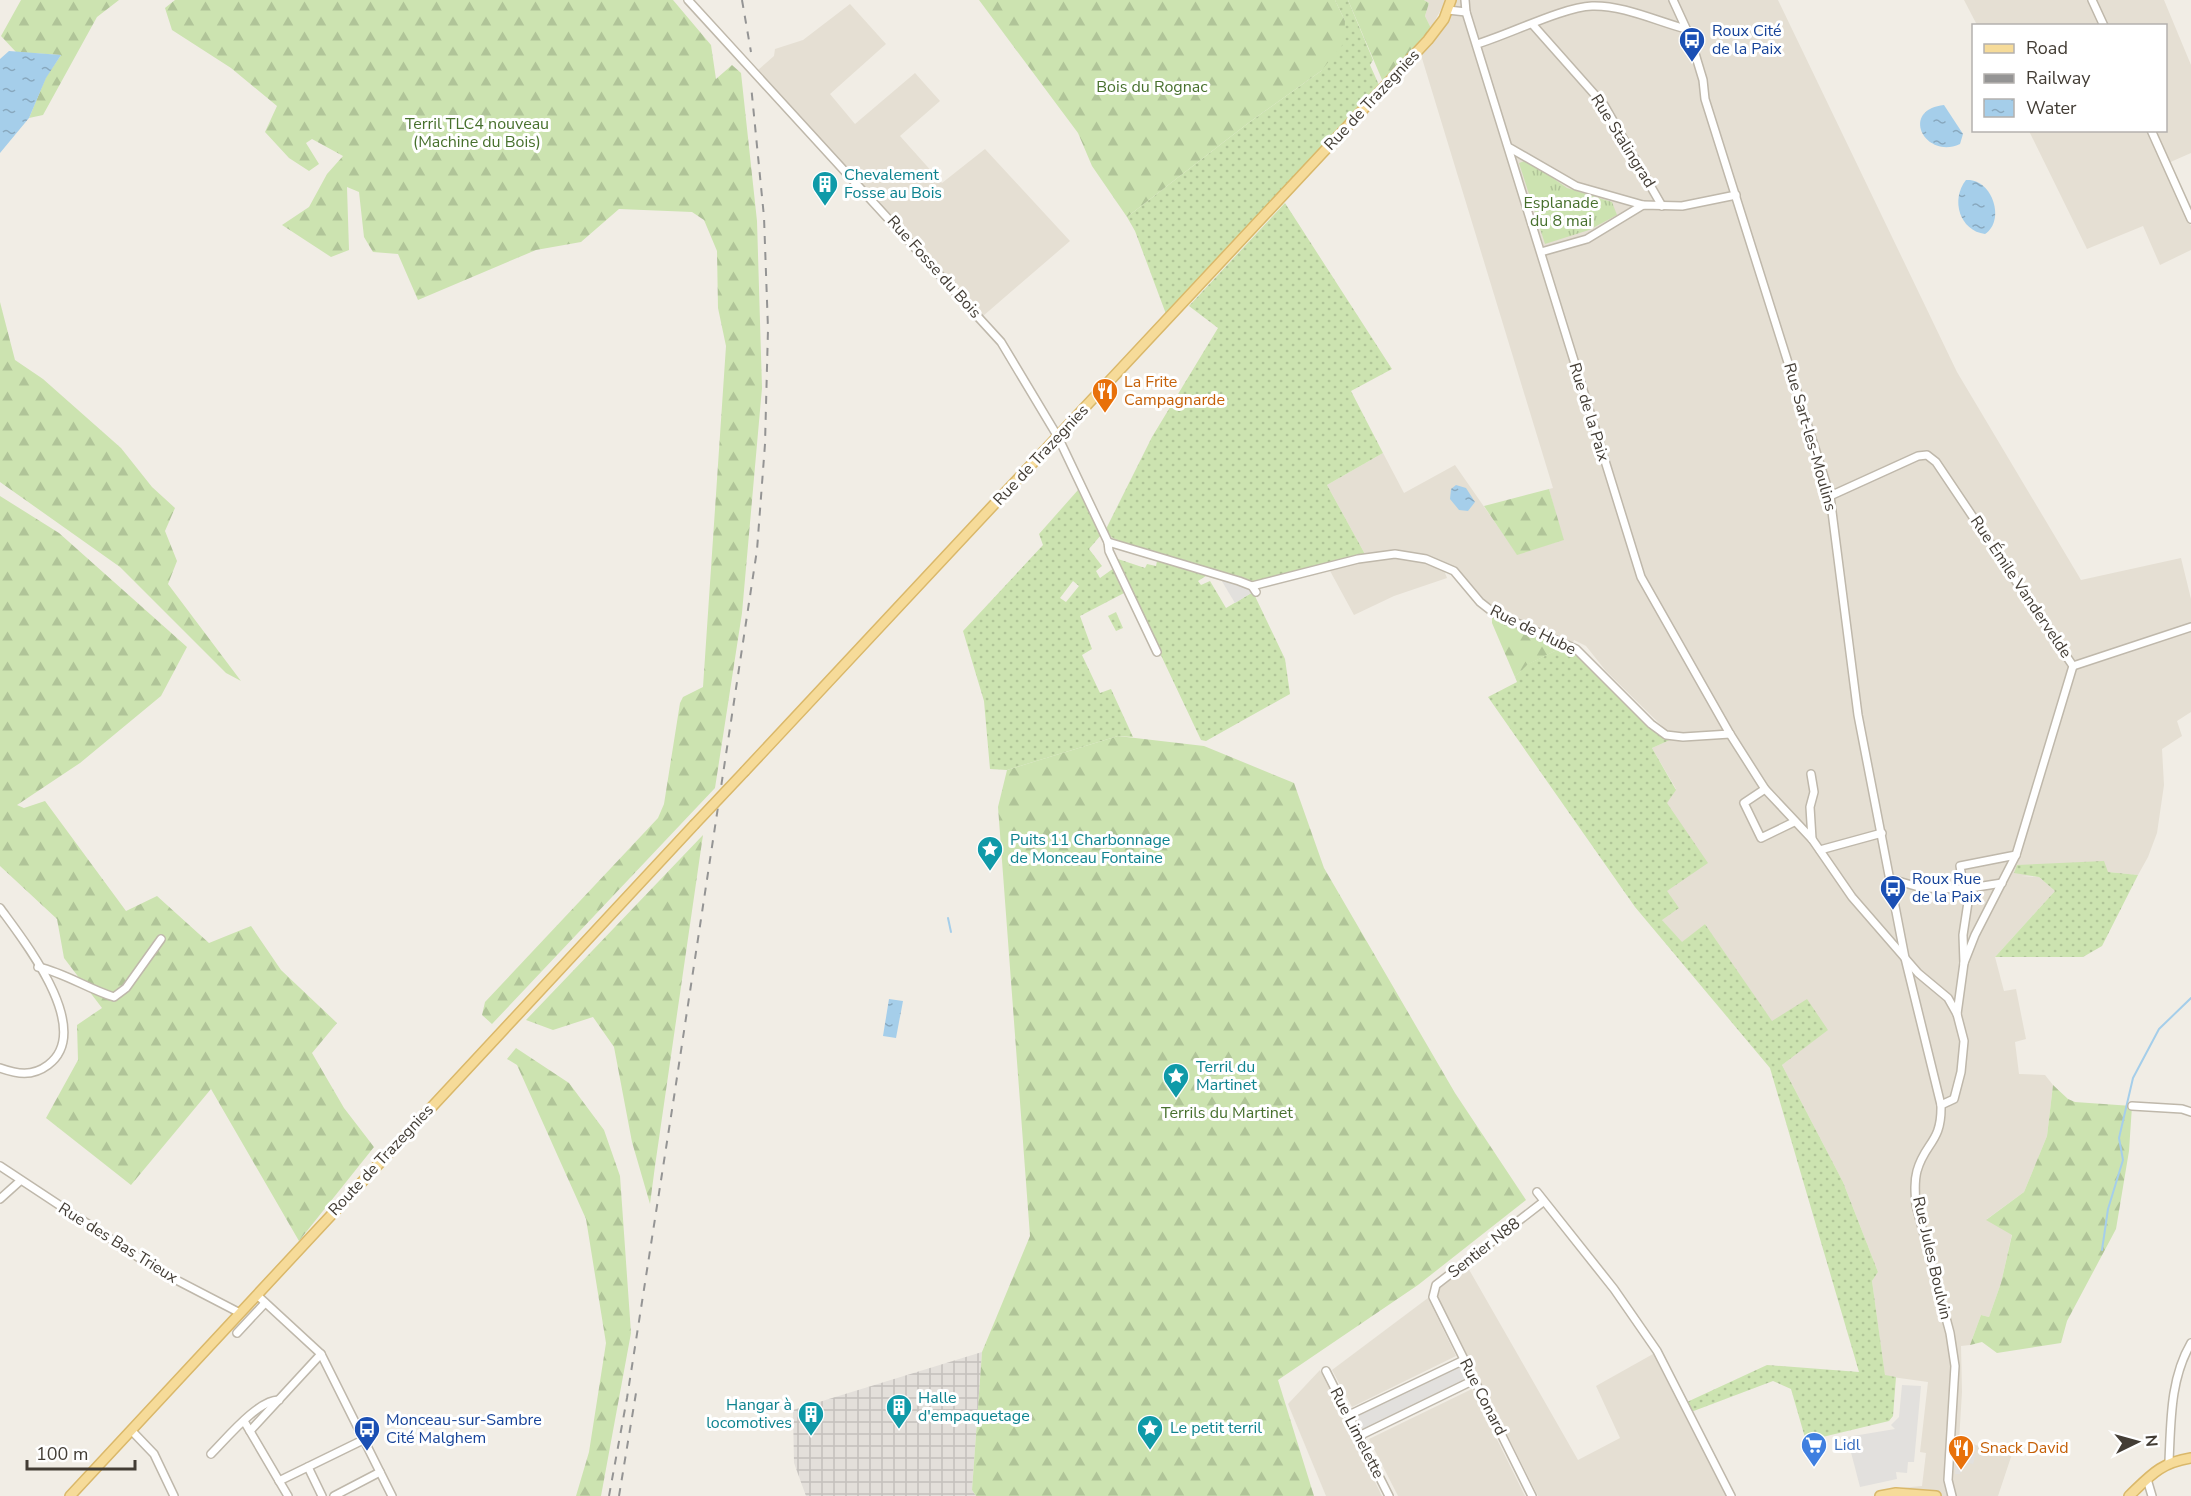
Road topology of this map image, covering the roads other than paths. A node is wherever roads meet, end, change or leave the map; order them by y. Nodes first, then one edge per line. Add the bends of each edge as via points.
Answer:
1 (688, 0) edge
2 (1465, 0) edge
3 (1673, 0) edge
4 (2092, 0) edge
5 (1450, 5) edge
6 (1466, 12) junction
7 (2103, 24) edge
8 (1533, 25) junction
9 (1686, 29) junction
10 (1477, 44) junction
11 (2152, 132) edge
12 (1510, 148) junction
13 (1736, 195) junction
14 (1643, 205) junction
15 (1662, 206) junction
16 (2191, 219) edge
17 (1541, 252) junction
18 (1058, 437) junction
19 (1830, 496) junction
20 (1108, 542) junction
21 (2191, 627) edge
22 (1157, 652) dead end
23 (2073, 666) junction
24 (1730, 735) junction
25 (1812, 774) dead end
26 (1765, 789) junction
27 (1794, 822) junction
28 (694, 825) joint
29 (1882, 833) junction
30 (1812, 839) junction
31 (1820, 850) junction
32 (2016, 855) junction
33 (1890, 879) junction
34 (2002, 883) junction
35 (1967, 889) junction
36 (0, 908) edge
37 (161, 939) dead end
38 (1905, 958) junction
39 (1965, 963) junction
40 (38, 968) junction
41 (1957, 1014) junction
42 (0, 1068) edge
43 (1941, 1105) junction
44 (2132, 1106) dead end
45 (2191, 1112) edge
46 (0, 1166) edge
47 (20, 1181) junction
48 (1537, 1192) dead end
49 (0, 1199) edge
50 (1543, 1202) junction
51 (257, 1295) junction
52 (1433, 1297) joint
53 (265, 1303) junction
54 (240, 1313) junction
55 (237, 1333) dead end
56 (2191, 1343) edge
57 (321, 1354) junction
58 (1464, 1360) junction
59 (1326, 1371) dead end
60 (1474, 1380) junction
61 (279, 1400) junction
62 (1348, 1415) junction
63 (244, 1421) junction
64 (131, 1430) junction
65 (250, 1431) junction
66 (1359, 1436) junction
67 (363, 1440) junction
68 (211, 1454) dead end
69 (2191, 1458) edge
70 (2169, 1461) junction
71 (308, 1467) junction
72 (380, 1472) junction
73 (2147, 1479) junction
74 (279, 1481) junction
75 (70, 1496) edge
76 (174, 1496) edge
77 (288, 1496) edge
78 (322, 1496) edge
79 (334, 1496) edge
80 (392, 1496) edge
81 (1389, 1496) edge
82 (1532, 1496) edge
83 (1731, 1496) edge
84 (1880, 1496) edge
85 (1936, 1496) edge
86 (1952, 1496) edge
87 (2129, 1496) edge
88 (2152, 1496) edge

1 - 18 street, Rue Fosse du Bois via 995,335
2 - 6 street, Rue de la Paix
3 - 9 street, Rue Sart-les-Moulins
4 - 7 street
5 - 6 street
5 - 18 main road, Rue de Trazegnies via 1422,46
6 - 10 street, Rue de la Paix
8 - 9 street via 1578,8 1598,6
8 - 10 street
8 - 15 street, Rue Stalingrad via 1604,105
9 - 13 street, Rue Sart-les-Moulins
10 - 12 street, Rue de la Paix
11 - 16 street
12 - 14 street via 1576,186
12 - 17 street, Rue de la Paix
13 - 15 street
13 - 19 street, Rue Sart-les-Moulins
14 - 15 street
14 - 17 street via 1587,239
17 - 24 street, Rue de la Paix via 1641,577
18 - 20 street, Rue Fosse du Bois
18 - 28 main road, Rue de Trazegnies, bridge
19 - 23 street, Rue Émile Vandervelde via 1927,455 1936,462
19 - 29 street, Rue Sart-les-Moulins via 1858,715
20 - 22 street, Rue Fosse du Bois
20 - 24 street, Rue de Hube via 1254,589 1358,559 1395,554 1426,559 1454,571 1494,613 1576,649 1666,735
21 - 23 street
23 - 32 street, Rue Émile Vandervelde
24 - 26 street, Rue de la Paix
25 - 30 street
26 - 27 street, Rue de la Paix
26 - 27 street via 1744,803 1761,838
27 - 30 street, Rue de la Paix
28 - 51 main road, Route de Trazegnies
29 - 31 street
29 - 33 street, Rue Sart-les-Moulins
30 - 31 street, Rue de la Paix
31 - 38 street, Rue de la Paix via 1852,897
32 - 34 street, Rue Émile Vandervelde
32 - 35 street via 1960,867
33 - 35 street via 1922,888
33 - 38 street, Rue Sart-les-Moulins
34 - 35 street
34 - 39 street, Rue Émile Vandervelde via 1974,935
35 - 39 street
36 - 40 street
37 - 40 street via 126,988 114,997 53,970
38 - 41 street, Rue de la Paix via 1948,998
38 - 43 street, Rue Jules Boulvin
39 - 41 street
40 - 42 street via 64,1017 61,1050 52,1062 33,1073
41 - 43 street via 1964,1041 1961,1072 1954,1099
43 - 86 street, Rue Jules Boulvin via 1942,1124 1918,1170 1915,1189 1955,1366 1948,1480
44 - 45 street
46 - 47 street, Rue des Bas Trieux
47 - 49 street
47 - 54 street, Rue des Bas Trieux via 159,1271
48 - 50 street
50 - 52 street, Sentier N88 via 1437,1285
50 - 83 street via 1614,1289 1657,1351
51 - 53 street
51 - 54 main road, Route de Trazegnies
52 - 58 street, Rue Conard
53 - 55 street
53 - 57 street
54 - 64 main road, Route de Trazegnies
56 - 70 street via 2178,1369 2172,1400
57 - 61 street
57 - 67 street
58 - 60 street, Rue Conard
58 - 62 street
59 - 62 street, Rue Limelette
60 - 66 street
60 - 82 street, Rue Conard
61 - 63 street via 271,1400
61 - 65 street
62 - 66 street, Rue Limelette
63 - 65 street
63 - 68 street
64 - 75 main road, Route de Trazegnies
64 - 76 street via 154,1454
65 - 74 street
66 - 81 street, Rue Limelette
67 - 71 street
67 - 72 street
69 - 70 main road
70 - 73 main road
71 - 74 street
71 - 78 street
72 - 79 street
72 - 80 street
73 - 87 main road
73 - 88 street
74 - 77 street
84 - 85 main road

